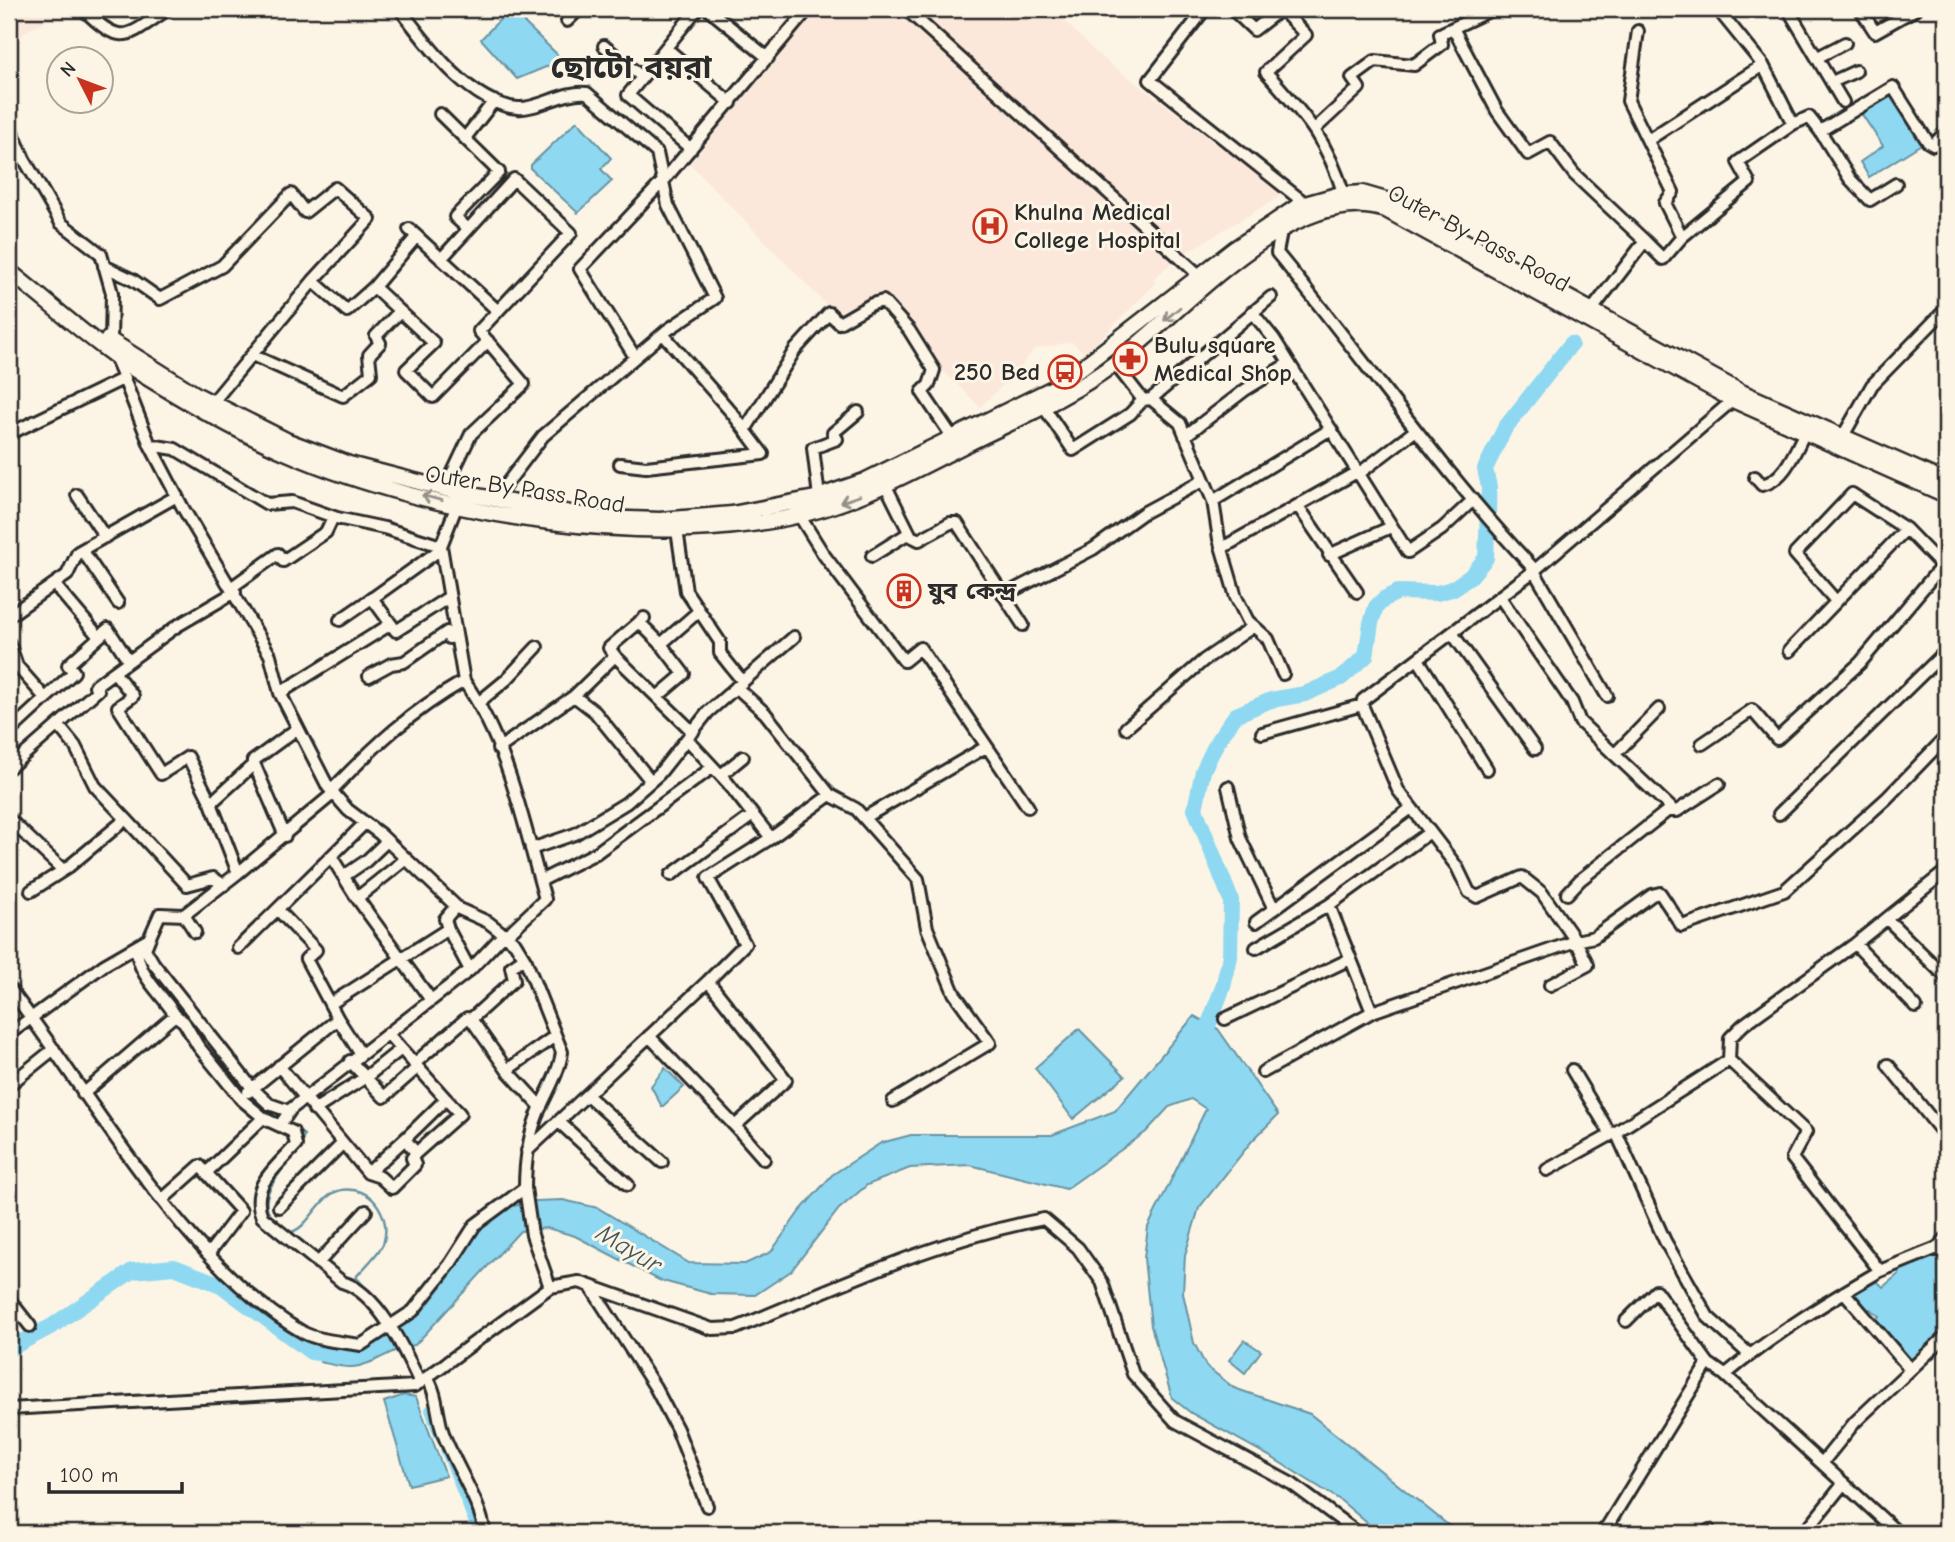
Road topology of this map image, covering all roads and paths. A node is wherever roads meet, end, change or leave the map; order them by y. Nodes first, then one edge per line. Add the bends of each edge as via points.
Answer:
1 (83, 9) edge
2 (168, 9) edge
3 (400, 9) edge
4 (579, 9) edge
5 (697, 9) edge
6 (708, 9) edge
7 (808, 9) edge
8 (906, 9) edge
9 (1205, 9) edge
10 (1232, 9) edge
11 (1493, 9) edge
12 (1788, 9) edge
13 (1860, 9) edge
14 (1916, 9) edge
15 (1722, 10) edge
16 (567, 22) dead end
17 (1453, 28) junction
18 (1638, 31) dead end
19 (1845, 43) dead end
20 (604, 46) dead end
21 (666, 48) junction
22 (1818, 57) junction
23 (768, 58) junction
24 (1763, 65) junction
25 (1856, 71) dead end
26 (642, 77) junction
27 (1832, 82) junction
28 (494, 100) junction
29 (1843, 102) dead end
30 (731, 103) junction
31 (440, 114) dead end
32 (9, 124) edge
33 (1793, 124) junction
34 (1316, 128) junction
35 (1820, 131) junction
36 (1946, 132) edge
37 (465, 138) junction
38 (1648, 141) junction
39 (691, 149) junction
40 (665, 179) junction
41 (1896, 184) dead end
42 (1344, 195) junction
43 (1306, 204) junction
44 (468, 229) junction
45 (1281, 232) junction
46 (1682, 237) junction
47 (1645, 242) junction
48 (441, 259) junction
49 (9, 260) edge
50 (104, 267) junction
51 (9, 271) edge
52 (1200, 276) junction
53 (313, 281) junction
54 (374, 287) junction
55 (1271, 297) dead end
56 (1946, 309) edge
57 (400, 311) junction
58 (498, 311) junction
59 (1591, 311) junction
60 (1252, 312) junction
61 (663, 334) junction
62 (111, 341) junction
63 (488, 341) junction
64 (252, 355) junction
65 (115, 356) junction
66 (635, 357) junction
67 (1289, 363) junction
68 (1115, 364) junction
69 (125, 379) junction
70 (1147, 400) junction
71 (1733, 400) junction
72 (212, 403) junction
73 (1043, 406) junction
74 (858, 412) dead end
75 (1331, 429) junction
76 (745, 430) junction
77 (1416, 430) junction
78 (1805, 432) junction
79 (9, 434) edge
80 (1185, 436) junction
81 (1843, 436) junction
82 (953, 438) junction
83 (150, 445) junction
84 (620, 464) dead end
85 (1357, 472) junction
86 (1755, 477) dead end
87 (1204, 480) junction
88 (1946, 482) edge
89 (885, 484) junction
90 (445, 489) junction
91 (77, 495) dead end
92 (1946, 495) edge
93 (177, 496) junction
94 (819, 497) junction
95 (495, 499) junction
96 (1213, 500) junction
97 (1473, 500) junction
98 (457, 505) junction
99 (1298, 506) junction
100 (799, 515) junction
101 (333, 517) junction
102 (1391, 527) junction
103 (1906, 529) junction
104 (677, 530) junction
105 (909, 533) junction
106 (105, 537) junction
107 (441, 547) junction
108 (1222, 548) junction
109 (82, 550) junction
110 (1329, 555) junction
111 (872, 556) dead end
112 (1944, 564) edge
113 (1534, 570) junction
114 (54, 584) junction
115 (233, 589) junction
116 (1357, 592) dead end
117 (1004, 595) junction
118 (449, 597) junction
119 (1500, 597) junction
120 (370, 600) junction
121 (1836, 601) junction
122 (118, 603) dead end
123 (699, 611) junction
124 (9, 616) edge
125 (340, 620) dead end
126 (391, 624) junction
127 (1023, 625) dead end
128 (1254, 626) junction
129 (1452, 632) junction
130 (794, 636) dead end
131 (99, 637) junction
132 (455, 637) junction
133 (9, 643) edge
134 (661, 644) junction
135 (537, 647) dead end
136 (1789, 651) dead end
137 (1946, 651) edge
138 (615, 656) junction
139 (1418, 659) junction
140 (129, 661) junction
141 (114, 672) junction
142 (1283, 674) dead end
143 (369, 676) dead end
144 (464, 681) junction
145 (740, 685) junction
146 (280, 693) junction
147 (573, 696) junction
148 (1607, 696) dead end
149 (657, 697) junction
150 (46, 699) junction
151 (478, 703) junction
152 (1362, 705) junction
153 (1659, 709) dead end
154 (58, 725) junction
155 (298, 728) junction
156 (1126, 728) dead end
157 (10, 729) edge
158 (1262, 733) dead end
159 (690, 735) junction
160 (1946, 737) edge
161 (1702, 744) dead end
162 (986, 747) junction
163 (498, 749) junction
164 (1535, 749) dead end
165 (1615, 754) junction
166 (743, 757) dead end
167 (254, 764) junction
168 (9, 768) edge
169 (1487, 769) dead end
170 (717, 771) junction
171 (651, 782) junction
172 (1719, 784) dead end
173 (1228, 787) dead end
174 (333, 792) junction
175 (830, 795) junction
176 (211, 803) junction
177 (1028, 807) dead end
178 (1410, 809) junction
179 (1669, 811) junction
180 (1779, 814) dead end
181 (753, 815) junction
182 (864, 818) junction
183 (9, 819) edge
184 (126, 819) junction
185 (365, 823) junction
186 (1430, 832) junction
187 (285, 836) junction
188 (771, 838) junction
189 (387, 841) junction
190 (531, 849) junction
191 (332, 858) junction
192 (406, 859) junction
193 (63, 870) junction
194 (1946, 871) edge
195 (238, 873) junction
196 (671, 875) dead end
197 (344, 876) junction
198 (540, 881) junction
199 (224, 885) junction
200 (31, 891) dead end
201 (1567, 894) dead end
202 (357, 898) junction
203 (1329, 905) junction
204 (456, 906) junction
205 (1274, 909) junction
206 (278, 910) junction
207 (184, 915) junction
208 (1887, 919) junction
209 (1256, 922) dead end
210 (448, 929) junction
211 (195, 932) dead end
212 (506, 934) junction
213 (149, 939) junction
214 (1576, 941) junction
215 (1855, 944) junction
216 (137, 946) junction
217 (238, 948) dead end
218 (1256, 948) dead end
219 (402, 958) junction
220 (524, 958) junction
221 (1350, 959) junction
222 (470, 970) junction
223 (1946, 977) edge
224 (708, 981) junction
225 (1550, 985) dead end
226 (9, 988) edge
227 (432, 1000) junction
228 (330, 1004) junction
229 (1916, 1007) dead end
230 (1372, 1012) junction
231 (175, 1015) junction
232 (31, 1017) junction
233 (1225, 1018) dead end
234 (338, 1019) junction
235 (471, 1019) junction
236 (9, 1034) edge
237 (388, 1034) junction
238 (555, 1036) junction
239 (649, 1036) junction
240 (54, 1049) junction
241 (401, 1049) junction
242 (360, 1053) junction
243 (1729, 1060) junction
244 (351, 1061) junction
245 (1888, 1065) dead end
246 (279, 1066) junction
247 (416, 1066) junction
248 (507, 1070) junction
249 (1572, 1070) dead end
250 (1263, 1072) dead end
251 (366, 1077) junction
252 (9, 1085) edge
253 (251, 1089) junction
254 (83, 1094) junction
255 (587, 1095) junction
256 (304, 1098) junction
257 (241, 1099) junction
258 (446, 1099) junction
259 (893, 1101) dead end
260 (541, 1107) junction
261 (314, 1110) junction
262 (289, 1113) junction
263 (263, 1118) junction
264 (559, 1122) junction
265 (280, 1125) junction
266 (735, 1126) junction
267 (1613, 1133) junction
268 (1946, 1137) edge
269 (405, 1139) junction
270 (342, 1143) junction
271 (416, 1153) junction
272 (525, 1153) junction
273 (764, 1160) dead end
274 (662, 1162) dead end
275 (1547, 1170) dead end
276 (207, 1172) junction
277 (368, 1173) junction
278 (628, 1185) dead end
279 (526, 1193) junction
280 (163, 1199) junction
281 (279, 1208) dead end
282 (366, 1211) dead end
283 (1946, 1238) edge
284 (1942, 1252) edge
285 (209, 1253) junction
286 (318, 1263) junction
287 (1880, 1271) junction
288 (590, 1286) junction
289 (550, 1287) junction
290 (1844, 1292) junction
291 (9, 1299) edge
292 (1626, 1321) dead end
293 (30, 1326) dead end
294 (391, 1326) junction
295 (1946, 1336) edge
296 (1749, 1355) junction
297 (1708, 1363) junction
298 (1910, 1369) junction
299 (1725, 1375) junction
300 (424, 1381) junction
301 (9, 1409) edge
302 (1822, 1463) junction
303 (1844, 1483) junction
304 (707, 1506) dead end
305 (9, 1527) edge
306 (1605, 1530) edge
307 (12, 1533) edge
308 (484, 1533) edge
309 (1358, 1533) edge
310 (1621, 1533) edge
311 (1805, 1533) edge
312 (1898, 1533) edge

1 - 2 street via 106,31 123,35
3 - 28 street via 430,50 481,96
4 - 16 street
5 - 21 street
6 - 23 street
7 - 23 street
8 - 52 street
9 - 43 street via 1150,79
10 - 34 street via 1254,30 1281,9 1306,35 1266,72
11 - 17 street
12 - 22 street
13 - 14 street via 1875,32
15 - 24 street
17 - 34 street via 1440,34 1442,44 1414,65 1375,61 1352,78 1359,88
17 - 47 street via 1497,111 1528,154 1550,142 1574,174
18 - 38 street via 1628,101
19 - 22 street
20 - 26 street
21 - 26 street
21 - 30 street
22 - 27 street
23 - 30 street
24 - 33 street
24 - 38 street
25 - 27 street
26 - 39 street via 628,94
27 - 29 street
28 - 37 street
28 - 40 street via 519,109 587,93 657,153
30 - 39 street
31 - 37 street
32 - 50 street via 61,223 101,254
33 - 35 street via 1809,117
33 - 46 street via 1738,162 1749,182
34 - 42 street
35 - 36 street via 1893,87 1928,142 1933,145
35 - 41 street via 1850,179 1870,200
37 - 44 street via 499,172 455,217
38 - 46 street via 1673,192 1665,203
39 - 40 street
40 - 61 street via 668,205 715,300
40 - 66 street via 580,269
42 - 43 main road, Outer By Pass Road
42 - 59 main road, Outer By Pass Road via 1362,193 1393,202
43 - 52 main road, Outer By Pass Road
44 - 48 street
44 - 58 street via 514,179 571,233
45 -> 68 main road, Outer By Pass Road via 1242,257
45 - 71 main road, Outer By Pass Road via 1306,216 1336,209 1372,205 1387,210
45 - 77 street via 1277,253
46 - 47 street via 1663,259
47 - 59 street
48 - 54 street via 413,233
48 - 58 street
49 - 62 main road, Outer By Pass Road
50 - 53 street via 160,299 222,266 291,194 305,212 335,188 370,219
50 - 62 street via 112,293
51 - 65 main road, Outer By Pass Road
52 - 82 main road, Outer By Pass Road via 1059,386
53 - 54 street via 347,311
53 - 64 street
54 - 57 street
55 - 60 street
56 - 81 street via 1872,386
57 - 63 street via 434,343 406,370 432,397
57 - 64 street via 376,336 380,343 369,355 371,374 343,396
58 - 63 street via 479,331
59 - 81 main road, Outer By Pass Road via 1741,392
60 - 67 street
60 - 70 street
61 - 66 street
61 - 76 street
62 - 72 main road, Outer By Pass Road
63 - 90 street via 524,384 471,434
64 - 72 street
65 - 69 street
98 -> 65 main road, Outer By Pass Road via 345,475 284,452 204,411
66 - 95 street via 543,436
67 - 75 street
67 - 80 street
68 - 70 street
68 - 73 main road, Outer By Pass Road
69 - 79 street
69 - 83 street
70 - 73 street via 1073,450
70 - 80 street via 1180,423
71 - 78 main road, Outer By Pass Road
71 - 113 street
72 - 90 main road, Outer By Pass Road via 288,442 349,464
73 - 89 main road, Outer By Pass Road
74 - 94 street via 833,433 837,439 813,449
75 - 85 street
75 - 96 street
76 - 82 street via 795,350 830,313 839,323 883,301 909,330 934,370 922,392
76 - 84 street via 763,454 646,467
77 - 85 street
77 - 97 street
78 - 86 street via 1776,477 1762,485
78 - 92 main road, Outer By Pass Road
80 - 87 street
81 - 88 main road, Outer By Pass Road
82 - 94 main road, Outer By Pass Road
83 - 93 street
83 - 101 street via 175,449 267,504 292,502
85 - 99 street
85 - 102 street
87 - 96 street
87 - 117 street via 1143,513 1093,549
89 -> 100 main road, Outer By Pass Road
89 - 105 street
90 - 95 main road, Outer By Pass Road
91 - 106 street
93 - 106 street
93 - 115 street
94 - 95 main road, Outer By Pass Road via 732,514 660,520 598,518
96 - 108 street
97 - 102 street via 1408,552
97 - 113 street
98 - 104 main road, Outer By Pass Road via 593,528
98 - 107 street
99 - 108 street
99 - 110 street
100 - 104 main road, Outer By Pass Road
100 - 162 street via 904,661 920,648
101 - 107 street
101 - 115 street via 326,532 283,561 278,554
102 - 110 street
103 - 112 street
103 - 121 street
103 - 121 street via 1852,494 1797,550 1795,554
104 - 123 street via 686,591
105 - 111 street
105 - 117 street via 919,540 957,523
106 - 109 street
107 - 118 street
107 - 120 street
108 - 128 street via 1236,597
109 - 114 street via 67,575
109 - 122 street
110 - 116 street
112 - 161 street via 1860,663 1777,739 1748,710
113 - 119 street
113 - 148 street
114 - 124 street
114 - 131 street
115 - 140 street
115 - 146 street via 270,655
117 - 127 street
118 - 126 street via 396,631
118 - 132 street
119 - 129 street
119 - 165 street via 1572,702 1580,723
120 - 125 street
120 - 126 street
121 - 136 street
123 - 134 street
123 - 145 street
126 - 146 street
128 - 142 street via 1268,639
128 - 156 street via 1205,660
129 - 139 street
129 - 164 street
130 - 145 street
131 - 140 street via 108,629
131 - 150 street via 68,665 74,672
132 - 143 street via 447,632 404,662
132 - 144 street
133 - 150 street via 17,666
134 - 138 street via 642,620 609,648
134 - 149 street via 684,674
135 - 151 street
137 - 180 street
138 - 147 street
138 - 149 street
139 - 152 street
139 - 169 street
140 - 141 street
141 - 154 street
141 - 176 street via 133,696 118,707 161,774 188,757
144 - 151 street
144 - 174 street via 387,733
145 - 159 street via 708,712
145 - 175 street
146 - 155 street
147 - 163 street
147 - 171 street via 595,712
149 - 159 street
150 - 157 street
151 - 163 street
152 - 158 street
152 - 178 street
153 - 165 street
154 - 168 street
154 - 184 street via 75,746 95,786
155 - 167 street
155 - 174 street
159 - 170 street
159 - 171 street
160 - 214 street via 1887,798 1784,891 1682,926 1660,892 1594,937
162 - 177 street
162 - 182 street
163 - 190 street
165 - 179 street via 1671,808
166 - 170 street
167 - 176 street
167 - 187 street
170 - 181 street
170 - 198 street via 596,853
171 - 190 street via 575,834
172 - 179 street via 1677,811
173 - 205 street via 1240,838
174 - 185 street
174 - 187 street
175 - 182 street
175 - 188 street
176 - 195 street
178 - 186 street
178 - 205 street
179 - 201 street
181 - 188 street
181 - 196 street
182 - 259 street via 918,879 928,928 954,993 990,1043
183 - 193 street
184 - 193 street
184 - 199 street via 187,885 213,878
185 - 189 street
185 - 191 street
186 - 203 street
186 - 214 street via 1473,896 1525,878 1542,893
187 - 195 street
188 - 224 street via 708,878 745,944
189 - 192 street
189 - 197 street
190 - 198 street
191 - 197 street
191 - 206 street
192 - 202 street
192 - 204 street
193 - 200 street
194 - 208 street
195 - 199 street
197 - 202 street
198 - 212 street via 545,899
199 - 207 street
202 - 219 street
203 - 218 street
203 - 221 street
204 - 210 street via 445,919
204 - 212 street
205 - 209 street
206 - 217 street
206 - 228 street via 316,950 306,959
207 - 211 street
207 - 213 street via 160,914
208 - 215 street
208 - 223 street
210 - 219 street
210 - 222 street
212 - 220 street
212 - 222 street
213 - 216 street
213 - 253 street via 145,949 154,964
214 - 225 street via 1588,965
214 - 230 street
215 - 229 street
215 - 243 street via 1743,1025 1730,1038
216 - 231 street via 136,959 150,985
216 - 232 street
219 - 227 street
219 - 228 street
220 - 235 street via 511,967 514,980
220 - 238 street
221 - 230 street
221 - 233 street
222 - 227 street
224 - 239 street
224 - 266 street via 786,1080
226 - 232 street
227 - 237 street
228 - 234 street
230 - 250 street
231 - 254 street
231 - 257 street
232 - 236 street
232 - 240 street
234 - 242 street
234 - 246 street
235 - 247 street
235 - 248 street
237 - 241 street
237 - 242 street
238 - 248 street
238 - 260 street via 562,1052 560,1064
239 - 255 street
239 - 266 street
240 - 252 street
240 - 254 street
241 - 247 street
241 - 251 street
242 - 244 street
243 - 267 street
243 - 287 street via 1806,1132 1792,1158
244 - 251 street
244 - 256 street
245 - 268 street
246 - 253 street
246 - 256 street
247 - 251 street via 384,1097
247 - 258 street
248 - 260 street
249 - 267 street
251 - 261 street
253 - 257 street
253 - 262 street
254 - 280 street
255 - 264 street
255 - 274 street
256 - 261 street
256 - 262 street
257 - 263 street
258 - 269 street
258 - 271 street via 460,1114
260 - 272 street
261 - 270 street
262 - 265 street
263 - 265 street
263 - 276 street
264 - 272 street
264 - 278 street
265 - 286 street via 293,1132 296,1145 260,1187 256,1202 272,1228
266 - 273 street
267 - 275 street
267 - 296 street via 1665,1241 1709,1317
269 - 271 street
269 - 277 street
270 - 277 street
270 - 281 street
271 - 277 street via 412,1158 415,1165 392,1188
272 - 279 street
276 - 280 street via 200,1166
276 - 285 street via 242,1211
279 - 289 street via 531,1236
279 - 294 street via 475,1224 413,1311
280 - 285 street
282 - 286 street
283 - 284 street
284 - 287 street
285 - 294 street via 244,1288 306,1334 361,1345
286 - 294 street via 352,1285
287 - 290 street
288 - 289 street via 579,1282
288 - 304 street via 655,1387
288 - 309 street via 712,1329 736,1328 944,1244 1044,1219 1078,1248 1102,1282 1133,1374 1175,1421 1292,1484
289 - 300 street
290 - 296 street via 1807,1312
290 - 298 street
291 - 293 street
292 - 297 street via 1656,1291
294 - 300 street
295 - 298 street
296 - 299 street
297 - 299 street
297 - 306 street
298 - 302 street via 1855,1422
299 - 302 street
300 - 301 street via 415,1386
300 - 308 street via 433,1387 442,1429
302 - 303 street
303 - 311 street
303 - 312 street
305 - 307 street
306 - 310 street

